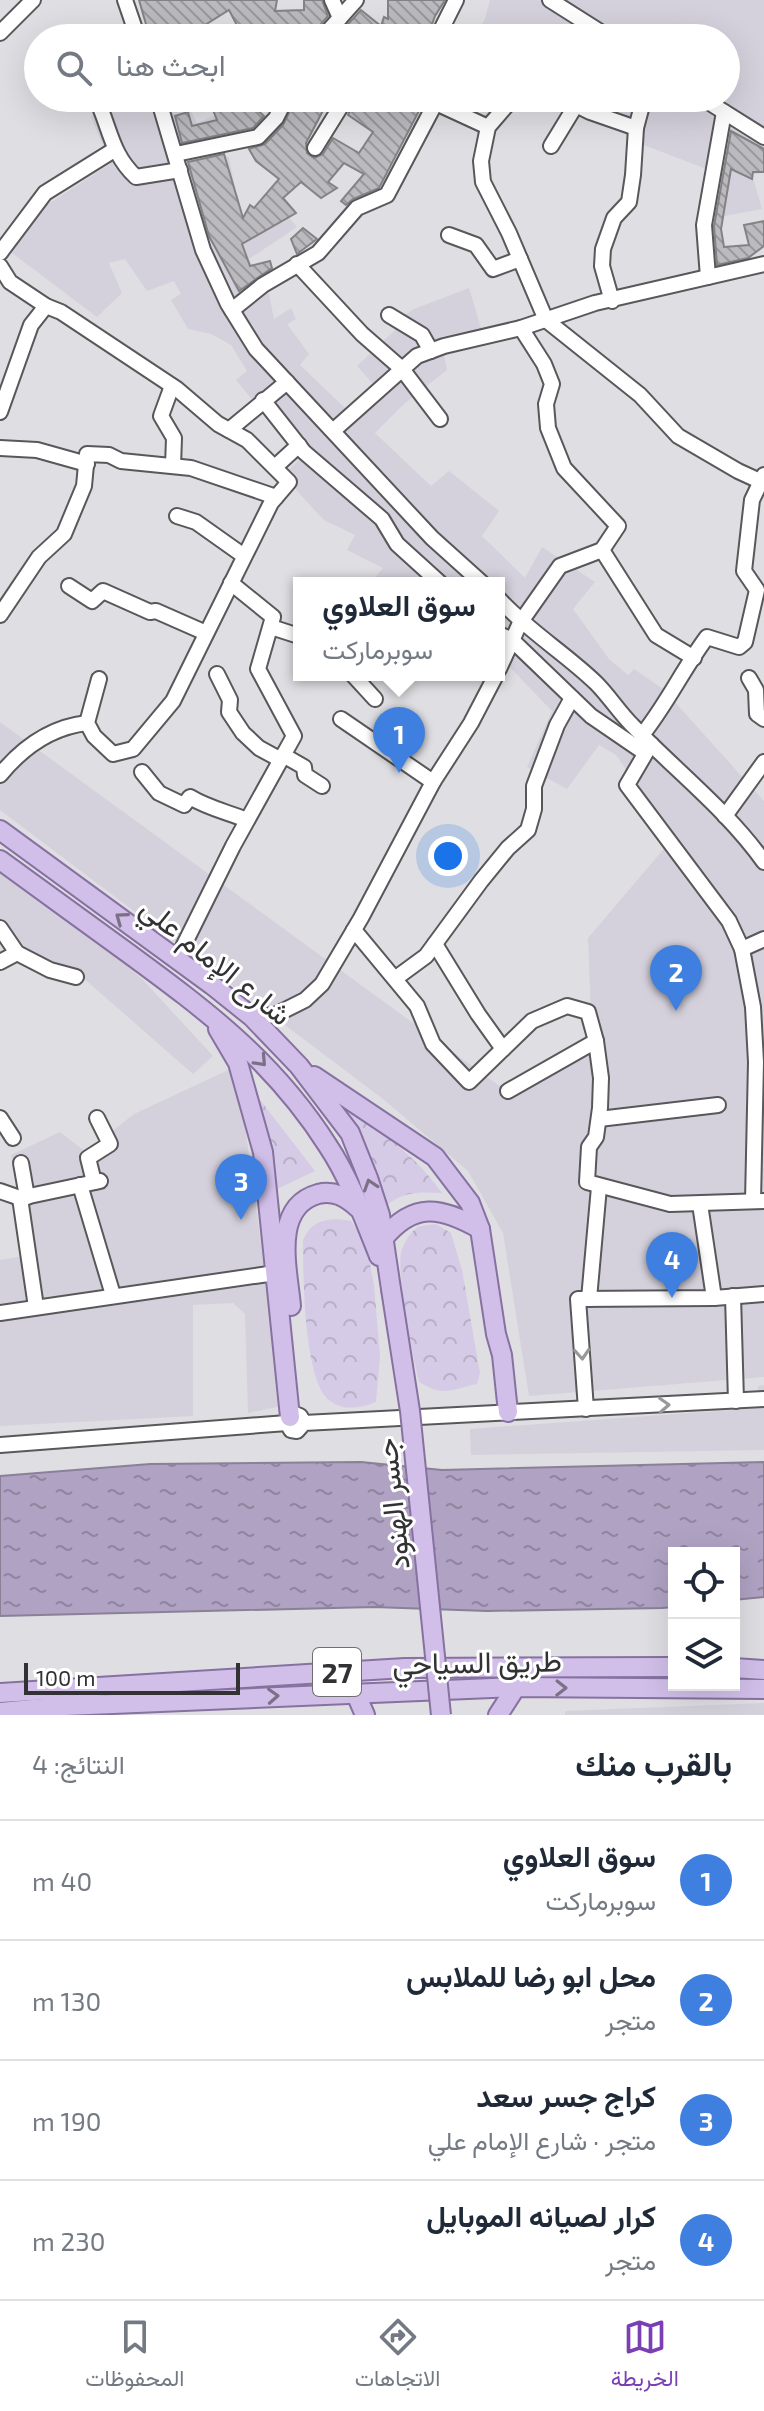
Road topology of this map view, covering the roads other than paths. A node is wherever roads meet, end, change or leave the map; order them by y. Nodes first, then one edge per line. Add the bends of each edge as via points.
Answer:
1 (33, 0) edge
2 (125, 0) edge
3 (332, 0) edge
4 (356, 0) edge
5 (456, 0) edge
6 (550, 0) edge
7 (340, 18) junction
8 (133, 24) edge
9 (335, 24) edge
10 (444, 24) edge
11 (588, 24) edge
12 (0, 33) edge
13 (103, 112) edge
14 (162, 112) edge
15 (279, 112) edge
16 (337, 112) edge
17 (425, 112) edge
18 (456, 112) edge
19 (501, 112) edge
20 (572, 112) edge
21 (594, 112) edge
22 (640, 112) edge
23 (724, 112) joint
24 (488, 127) junction
25 (636, 128) junction
26 (764, 137) edge
27 (551, 146) dead end
28 (315, 148) dead end
29 (114, 150) junction
30 (176, 154) junction
31 (180, 170) junction
32 (449, 235) dead end
33 (0, 253) edge
34 (520, 259) junction
35 (297, 264) junction
36 (764, 264) edge
37 (0, 266) edge
38 (708, 277) junction
39 (612, 301) junction
40 (46, 306) junction
41 (232, 310) junction
42 (389, 315) dead end
43 (546, 320) junction
44 (521, 328) junction
45 (431, 351) junction
46 (402, 369) junction
47 (287, 382) junction
48 (172, 386) junction
49 (263, 400) junction
50 (0, 412) edge
51 (440, 419) dead end
52 (229, 430) junction
53 (334, 430) junction
54 (299, 445) junction
55 (0, 448) edge
56 (87, 464) junction
57 (173, 466) junction
58 (275, 467) junction
59 (763, 479) edge
60 (276, 497) junction
61 (177, 516) dead end
62 (602, 550) junction
63 (244, 556) junction
64 (433, 577) edge
65 (475, 577) edge
66 (231, 583) junction
67 (69, 586) dead end
68 (505, 606) edge
69 (0, 613) edge
70 (520, 623) junction
71 (271, 627) junction
72 (206, 633) junction
73 (293, 634) edge
74 (506, 637) edge
75 (694, 658) junction
76 (217, 674) dead end
77 (749, 678) dead end
78 (99, 679) dead end
79 (358, 681) edge
80 (493, 681) edge
81 (572, 698) junction
82 (375, 699) dead end
83 (341, 719) dead end
84 (764, 719) edge
85 (87, 723) junction
86 (646, 744) junction
87 (282, 758) junction
88 (764, 762) edge
89 (3, 767) edge
90 (142, 772) dead end
91 (433, 782) junction
92 (322, 786) dead end
93 (725, 816) junction
94 (247, 820) junction
95 (0, 830) edge
96 (764, 862) edge
97 (1, 863) edge
98 (0, 928) edge
99 (354, 930) junction
100 (764, 939) edge
101 (435, 944) junction
102 (742, 949) junction
103 (17, 953) junction
104 (177, 959) junction
105 (0, 962) edge
106 (76, 977) dead end
107 (396, 978) junction
108 (212, 985) junction
109 (756, 987) edge
110 (201, 1007) junction
111 (252, 1017) junction
112 (596, 1041) junction
113 (503, 1049) junction
114 (299, 1066) junction
115 (760, 1075) edge
116 (508, 1091) dead end
117 (718, 1105) dead end
118 (0, 1118) edge
119 (97, 1118) dead end
120 (599, 1119) junction
121 (13, 1138) dead end
122 (21, 1163) dead end
123 (91, 1183) junction
124 (593, 1185) junction
125 (0, 1191) edge
126 (24, 1198) junction
127 (759, 1201) edge
128 (700, 1204) junction
129 (362, 1213) junction
130 (480, 1229) junction
131 (383, 1239) junction
132 (275, 1273) junction
133 (391, 1289) junction
134 (764, 1294) edge
135 (113, 1295) junction
136 (733, 1296) junction
137 (714, 1298) junction
138 (589, 1299) junction
139 (36, 1307) junction
140 (0, 1313) edge
141 (764, 1399) edge
142 (736, 1401) junction
143 (586, 1409) junction
144 (502, 1412) junction
145 (295, 1420) junction
146 (0, 1445) edge
147 (668, 1667) edge
148 (740, 1668) edge
149 (764, 1670) edge
150 (516, 1687) junction
151 (668, 1687) edge
152 (740, 1688) edge
153 (764, 1689) edge
154 (355, 1692) junction
155 (0, 1693) edge
156 (228, 1707) edge
157 (150, 1709) edge
158 (65, 1710) edge
159 (0, 1712) edge
160 (365, 1715) edge
161 (441, 1715) edge
162 (498, 1715) edge

1 - 12 street
2 - 8 street
3 - 7 street
4 - 7 street
5 - 10 street
6 - 11 street
7 - 9 street
13 - 29 street
14 - 30 street
15 - 30 street via 258,137
16 - 28 street
17 - 35 street via 387,195 357,208 318,253
18 - 24 street
19 - 24 street
20 - 27 street
21 - 25 street
22 - 25 street
23 - 26 street
23 - 38 street via 704,225
24 - 34 street via 483,182
25 - 39 street via 629,202 614,218 603,249
29 - 31 street via 136,177
29 - 33 street via 45,193
30 - 31 street
31 - 41 street via 203,250
32 - 34 street via 476,245 493,269
34 - 43 street
35 - 41 street
35 - 46 street
36 - 38 street
37 - 40 street via 10,282
38 - 39 street
39 - 43 street
40 - 48 street
40 - 50 street via 31,325
41 - 47 street via 256,349
42 - 45 street via 422,335
43 - 44 street
43 - 59 street via 640,395 678,436 738,471
44 - 45 street
44 - 62 street via 552,384 546,404 548,428 564,468 618,526
45 - 46 street
46 - 51 street
46 - 53 street
47 - 49 street
47 - 53 street
48 - 52 street
48 - 57 street via 161,416 174,438
49 - 52 street
49 - 54 street
52 - 58 street
53 - 65 street via 432,538
54 - 58 street
54 - 64 street via 382,519 397,544
55 - 56 street via 37,450
56 - 57 street via 87,454
56 - 69 street via 84,486 64,534 39,557
57 - 60 street
58 - 60 street via 289,482
59 - 75 street via 752,500 744,571 757,590 745,642 739,647 707,637
60 - 63 street
61 - 63 street via 196,522
62 - 70 street via 560,566
62 - 75 street via 656,635
63 - 66 street
66 - 71 street via 273,617
66 - 72 street
67 - 72 street via 92,601 103,591
68 - 70 street
70 - 74 street
70 - 86 street via 596,683
71 - 73 street
71 - 87 street via 258,669 294,736
72 - 85 street via 173,701 133,749 113,754
74 - 81 street
75 - 86 street
76 - 87 street via 230,700 229,712 243,733
77 - 84 street via 756,690 757,714
78 - 85 street
79 - 82 street
80 - 91 street
81 - 86 street via 591,716
81 - 101 street via 534,786 528,830 481,881
83 - 91 street
85 - 89 street via 50,733
86 - 93 street
86 - 102 street via 627,785 729,921
87 - 92 street via 304,767 305,775
87 - 94 street
88 - 93 street
90 - 94 street via 159,793 184,805 190,797
91 - 99 street
93 - 96 street
94 - 104 street
104 -> 95 main road, شارع الإمام علي
97 - 110 main road, شارع الإمام علي
98 - 103 street
99 - 107 street
99 - 111 street via 322,984 305,1000 275,1015
100 - 102 street
101 - 107 street
101 - 113 street
102 - 109 street
103 - 105 street
103 - 106 street
104 - 108 main road, شارع الإمام علي
107 - 113 street via 417,1006 433,1044 469,1082
108 - 110 main road
108 - 111 main road, شارع الإمام علي
109 - 115 street
110 -> 129 main road, شارع الإمام علي via 246,1044 301,1108 329,1147
110 - 132 main road via 238,1063 251,1103 263,1152
111 - 114 main road, شارع الإمام علي
112 - 113 street via 588,1012 567,1006 532,1021
112 - 116 street
112 - 120 street
114 - 130 main road via 435,1157 462,1190
131 -> 114 main road, شارع الإمام علي via 380,1215 350,1133
115 - 127 street
117 - 120 street
118 - 121 street
119 - 123 street via 110,1144 88,1158
120 - 124 street via 589,1147
122 - 126 street
123 - 126 street
123 - 135 street
124 - 128 street via 670,1204
124 - 138 street
125 - 126 street
126 - 139 street
127 - 128 street
128 - 137 street
129 - 133 main road, شارع الإمام علي
129 - 145 main road via 337,1194 317,1195 296,1208 286,1230
130 - 131 main road via 443,1211 426,1211 409,1216
130 - 144 main road via 502,1355
131 - 133 main road, شارع الإمام علي
132 - 135 street
132 - 145 main road
133 - 161 main road, جسر الهنود, bridge via 410,1411
134 - 136 street
135 - 139 street
136 - 137 street
136 - 142 street
137 - 138 street
138 -> 143 street via 578,1299
139 - 140 street
141 - 142 street
143 -> 142 street
143 - 144 street
144 - 145 street
145 - 146 street
147 - 155 main road, طريق السياحي / 27 via 405,1668
148 - 149 main road
150 -> 151 main road, طريق السياحي / 27
150 - 154 main road, طريق السياحي / 27
150 - 162 main road
152 - 153 main road, طريق السياحي / 27
156 -> 154 main road, طريق السياحي / 27
154 - 160 main road
156 - 157 main road, طريق السياحي / 27
157 - 158 main road, طريق السياحي / 27
158 - 159 main road, طريق السياحي / 27

